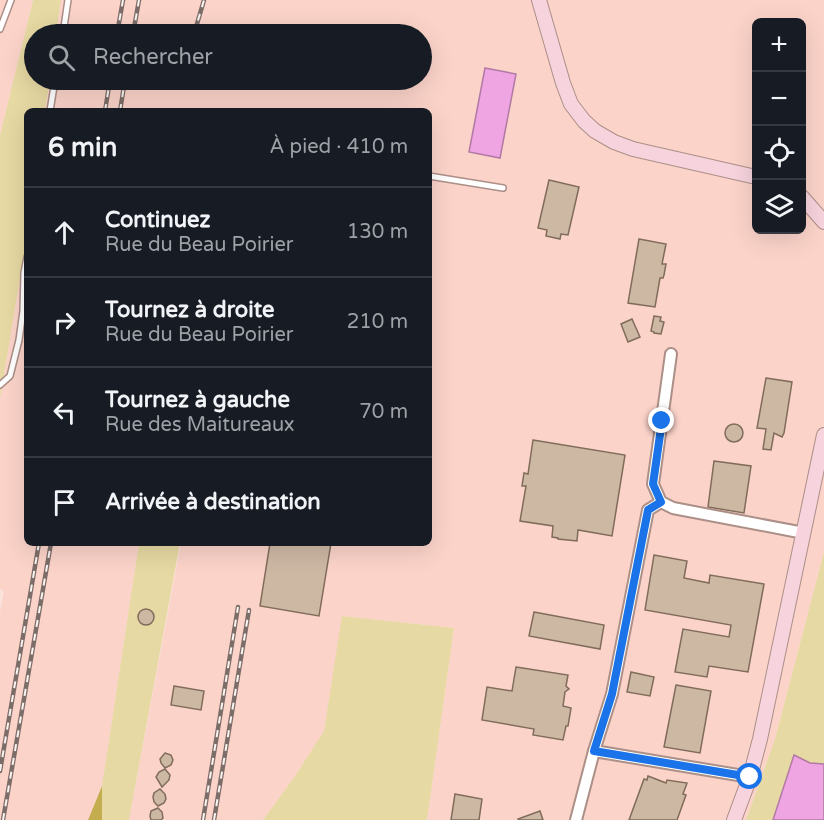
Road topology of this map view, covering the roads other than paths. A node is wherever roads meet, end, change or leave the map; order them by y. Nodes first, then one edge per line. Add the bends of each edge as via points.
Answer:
1 (11, 0) edge
2 (68, 0) edge
3 (540, 0) edge
4 (64, 24) edge
5 (0, 29) edge
6 (53, 90) edge
7 (50, 108) edge
8 (432, 176) edge
9 (752, 176) edge
10 (503, 188) dead end
11 (806, 202) edge
12 (824, 222) edge
13 (24, 273) edge
14 (671, 354) dead end
15 (0, 385) edge
16 (824, 435) edge
17 (661, 502) junction
18 (804, 533) junction
19 (594, 751) junction
20 (750, 777) junction
21 (576, 820) edge
22 (735, 820) edge

1 - 5 lane
2 - 4 lane
3 - 9 street via 571,104 596,131 633,149
6 - 7 lane
8 - 10 lane
11 - 12 street
13 - 15 lane via 19,340 10,376
14 - 17 street via 653,484
16 - 18 street
17 - 18 street via 673,508
17 - 19 street via 648,510 612,694
18 - 20 street
19 - 20 street
19 - 21 street
20 - 22 street

